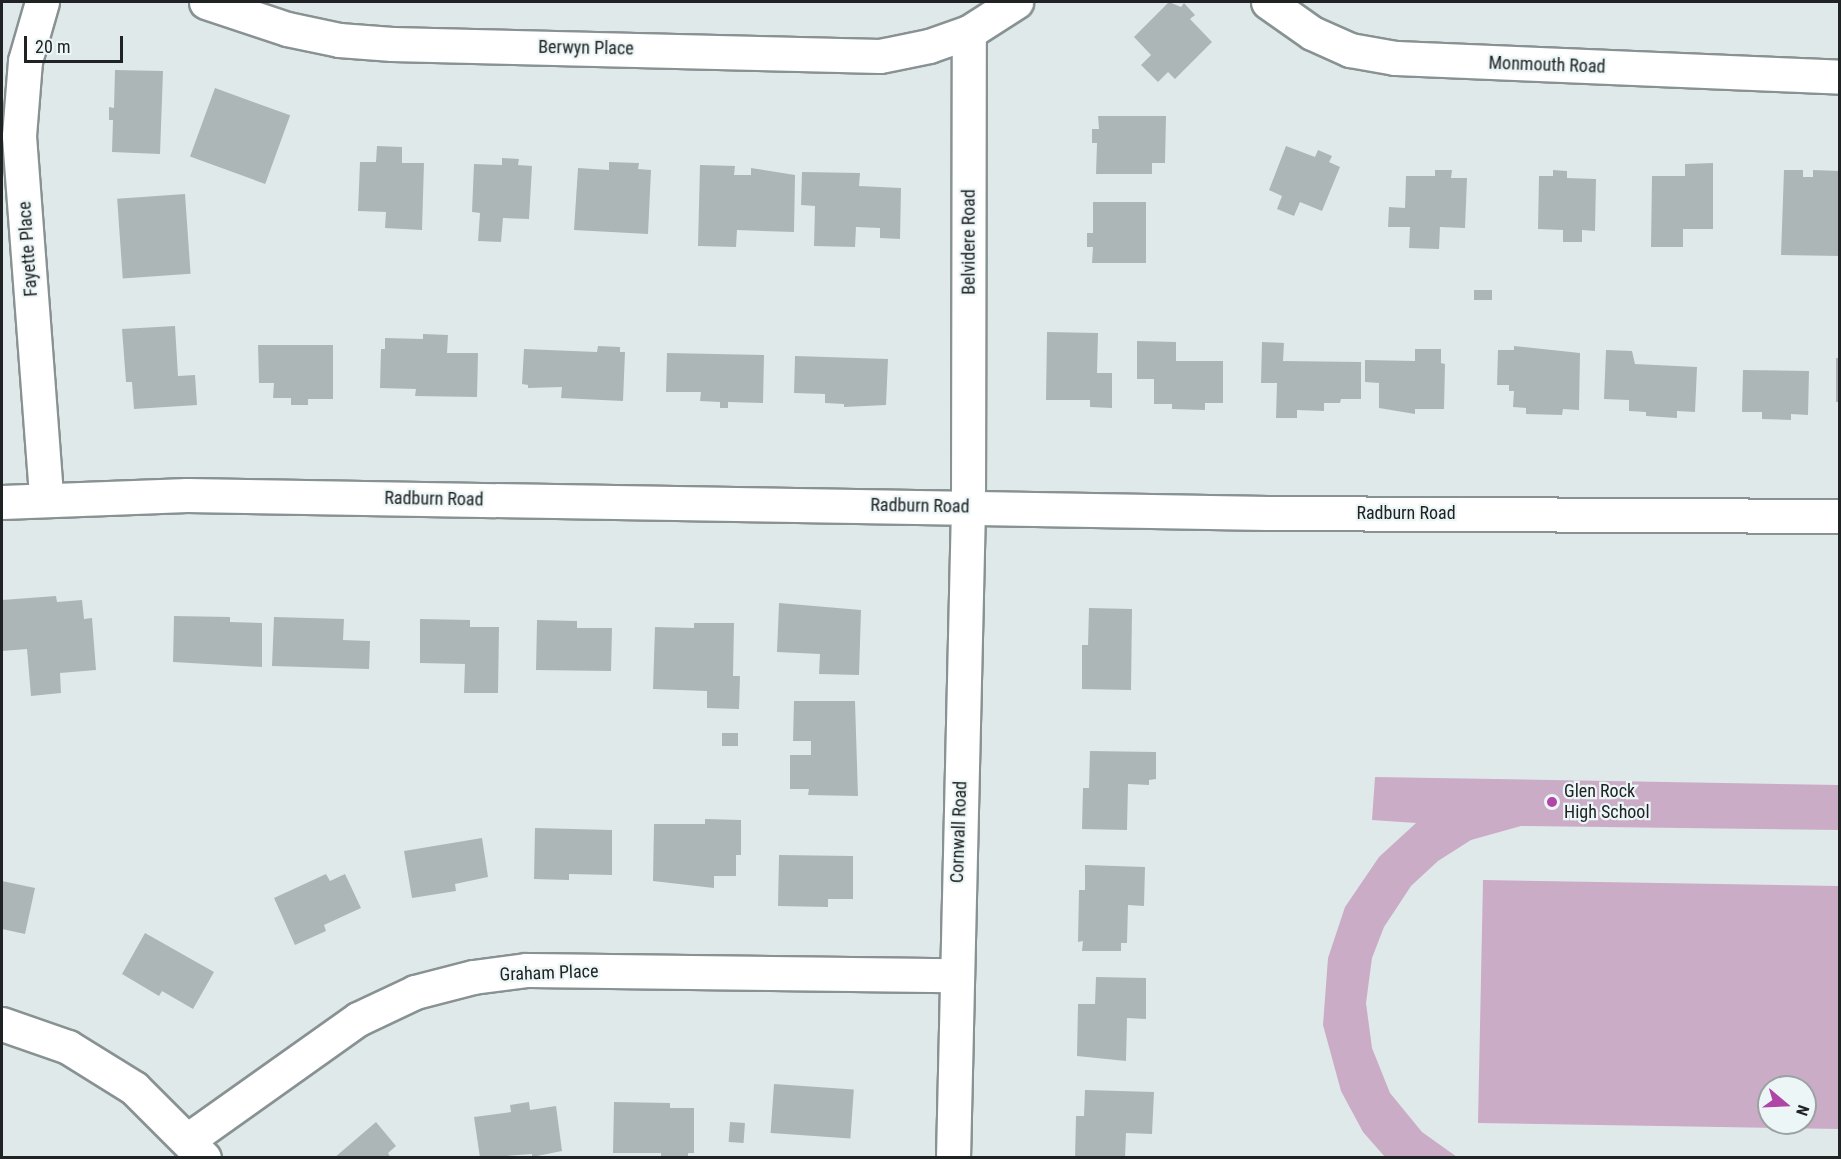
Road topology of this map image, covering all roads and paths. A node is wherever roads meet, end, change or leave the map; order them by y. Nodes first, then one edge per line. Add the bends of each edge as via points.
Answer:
1 (42, 2) edge
2 (206, 2) edge
3 (1016, 2) edge
4 (1268, 2) edge
5 (969, 32) junction
6 (1839, 77) edge
7 (46, 498) junction
8 (2, 502) edge
9 (968, 507) junction
10 (1839, 516) edge
11 (955, 975) junction
12 (2, 1024) edge
13 (196, 1148) edge
14 (953, 1158) edge

1 - 7 street, Fayette Place via 25,61 19,136
2 - 5 street, Berwyn Place via 287,29 339,40 392,45 880,56 929,46
3 - 5 street
4 - 6 street, Monmouth Road via 1312,33 1350,50 1395,58
5 - 9 street, Belvidere Road
7 - 8 street, Radburn Road
7 - 9 street, Radburn Road via 187,495
9 - 10 street, Radburn Road
9 - 11 street, Cornwall Road
11 - 13 street, Graham Place via 526,970 473,977 415,992 358,1019
11 - 14 street, Cornwall Road
12 - 13 street via 78,1053 134,1088

